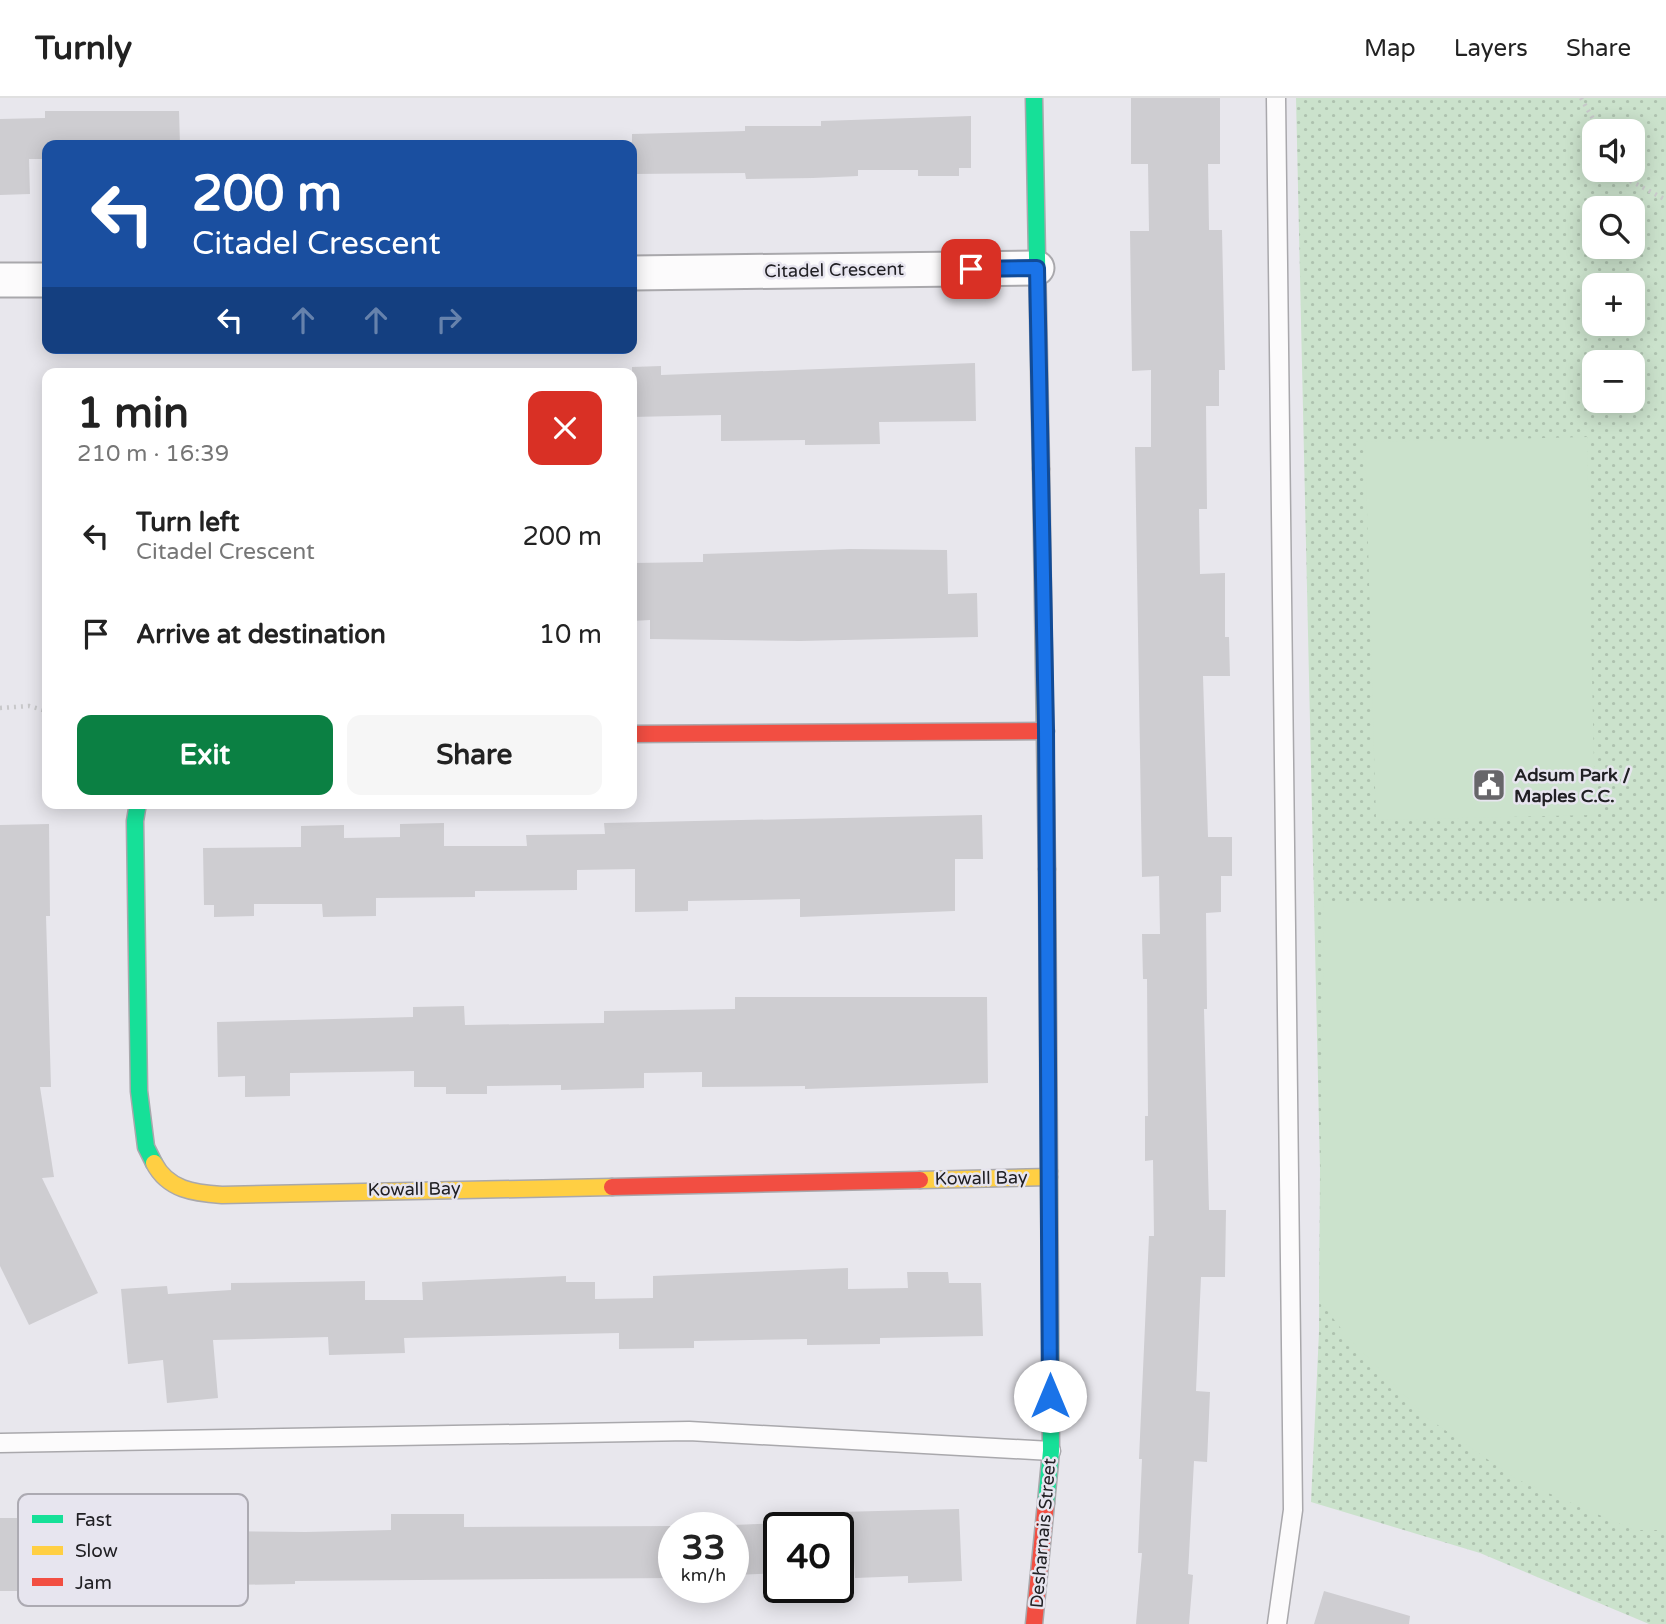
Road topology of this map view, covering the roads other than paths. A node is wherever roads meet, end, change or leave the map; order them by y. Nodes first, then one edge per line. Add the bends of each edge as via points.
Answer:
1 (1034, 98) edge
2 (1276, 98) edge
3 (1037, 268) junction
4 (637, 273) edge
5 (0, 280) edge
6 (42, 280) edge
7 (1046, 730) junction
8 (637, 734) edge
9 (137, 809) edge
10 (1049, 1177) junction
11 (0, 1443) edge
12 (1051, 1451) junction
13 (1034, 1624) edge
14 (1277, 1624) edge

1 - 3 street, Desharnais Street
2 - 14 lane via 1293,1510
3 - 4 street, Citadel Crescent
3 - 7 street, Desharnais Street
5 - 6 street
7 - 8 street
7 - 10 street, Desharnais Street
9 - 10 street, Kowall Bay via 140,1102 146,1147 159,1172 186,1192 222,1195
10 - 12 street, Desharnais Street
11 - 12 lane via 689,1431
12 - 13 street, Desharnais Street

